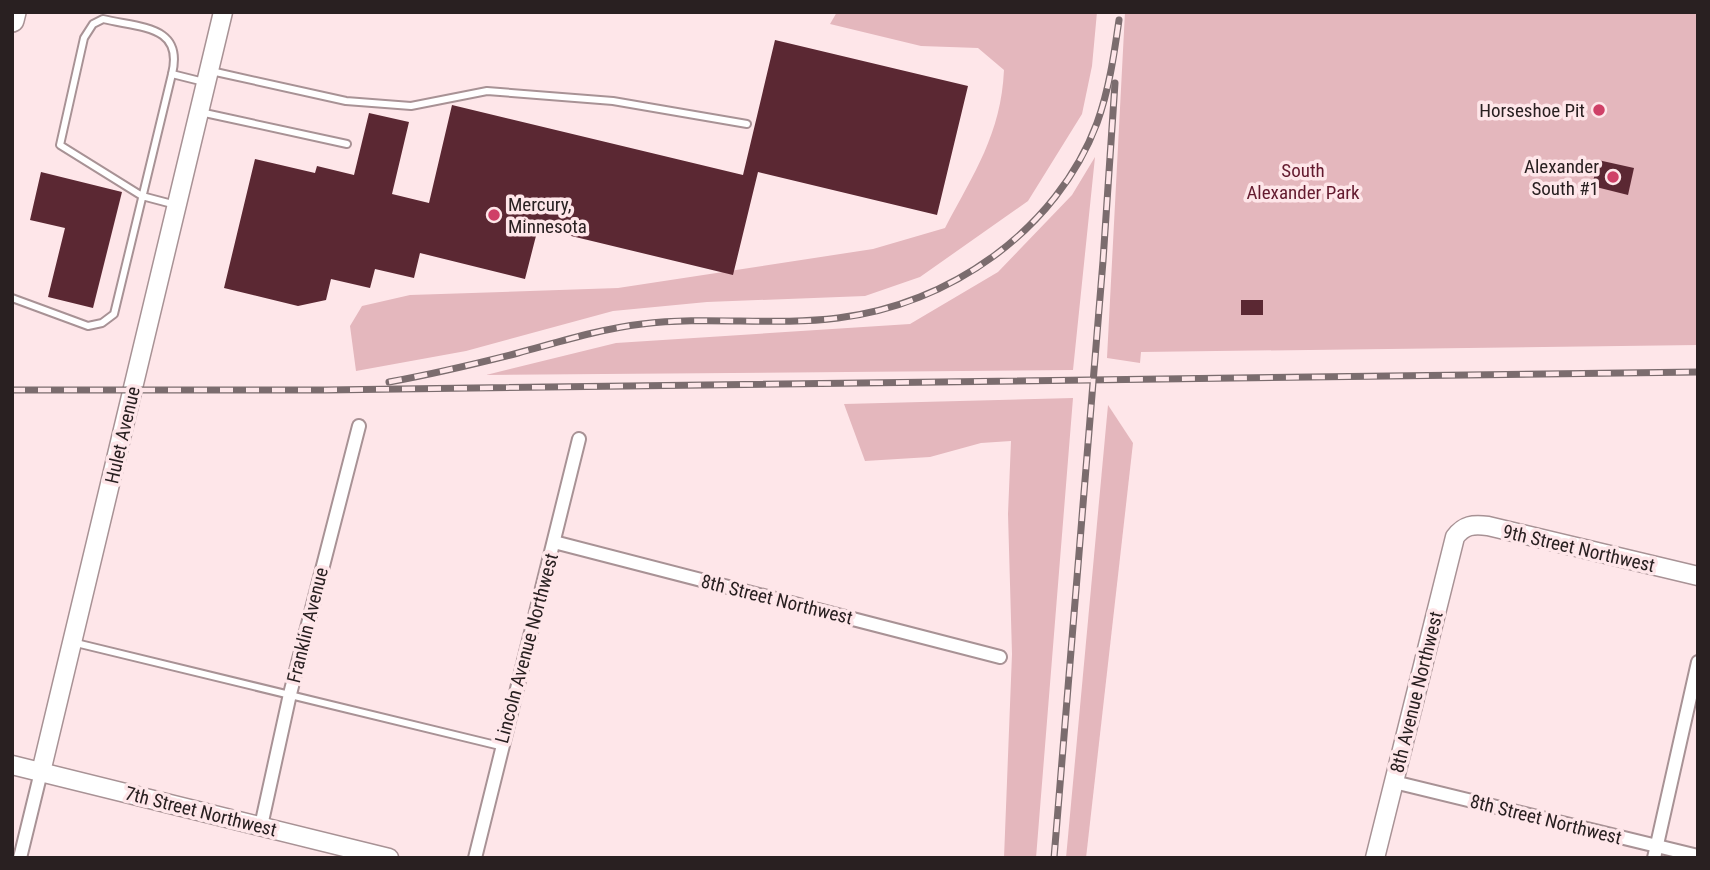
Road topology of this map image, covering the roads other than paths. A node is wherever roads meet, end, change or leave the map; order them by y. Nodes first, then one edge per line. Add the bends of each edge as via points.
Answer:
1 (14, 12) edge
2 (223, 12) edge
3 (12, 20) edge
4 (172, 74) junction
5 (207, 77) junction
6 (198, 112) junction
7 (747, 124) dead end
8 (347, 144) dead end
9 (142, 196) junction
10 (176, 205) junction
11 (12, 298) edge
12 (359, 426) dead end
13 (579, 439) dead end
14 (1461, 529) joint
15 (554, 542) junction
16 (1698, 576) edge
17 (74, 643) junction
18 (1000, 657) dead end
19 (1698, 662) edge
20 (290, 694) junction
21 (500, 746) junction
22 (12, 765) edge
23 (41, 772) junction
24 (1394, 782) junction
25 (261, 826) junction
26 (1656, 852) edge
27 (1698, 856) edge
28 (20, 858) edge
29 (389, 858) edge
30 (475, 858) edge
31 (1375, 858) edge

1 - 3 highway
2 - 5 street, Hulet Avenue
4 - 5 lane
4 - 9 lane
4 - 9 lane via 176,57 172,43 162,34 103,19 93,24 84,38 60,145
5 - 6 street, Hulet Avenue
5 - 7 lane via 346,101 411,106 487,91 614,101
6 - 8 lane
6 - 10 street, Hulet Avenue
9 - 10 lane
9 - 11 lane via 114,314 108,319 89,326
10 - 17 street, Hulet Avenue
12 - 20 street, Franklin Avenue
13 - 15 street, Lincoln Avenue Northwest
14 - 16 street, 9th Street Northwest via 1488,526
14 - 24 street, 8th Avenue Northwest via 1455,537
15 - 18 street, 8th Street Northwest
15 - 21 street, Lincoln Avenue Northwest
17 - 20 lane
17 - 23 street, Hulet Avenue
19 - 26 street
20 - 21 lane
20 - 25 street, Franklin Avenue
21 - 30 street, Lincoln Avenue Northwest
22 - 23 street, 7th Street Northwest
23 - 25 street, 7th Street Northwest
23 - 28 street, Hulet Avenue
24 - 26 street, 8th Street Northwest
24 - 31 street, 8th Avenue Northwest
25 - 29 street, 7th Street Northwest
26 - 27 street, 8th Street Northwest

